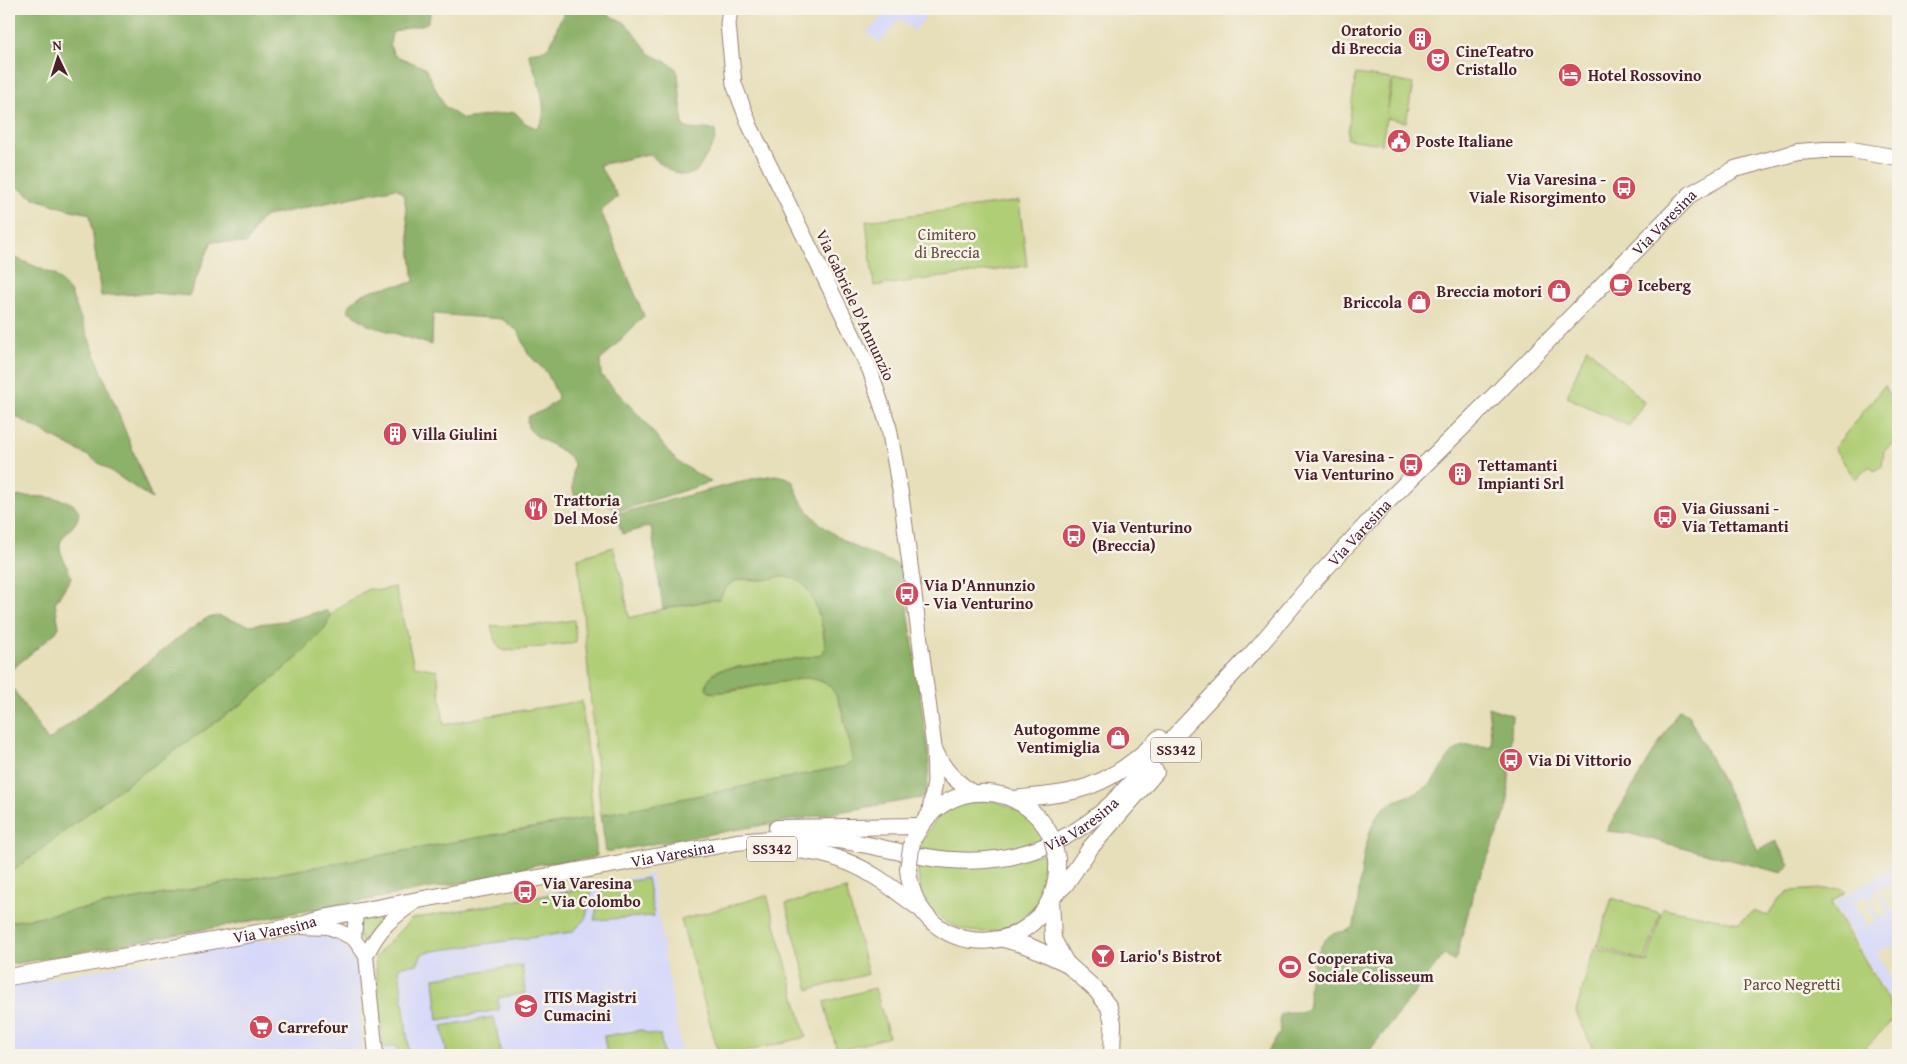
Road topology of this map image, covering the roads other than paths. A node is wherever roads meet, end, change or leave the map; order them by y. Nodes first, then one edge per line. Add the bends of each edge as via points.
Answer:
1 (730, 9) edge
2 (1898, 158) edge
3 (1299, 600) junction
4 (934, 747) junction
5 (973, 793) junction
6 (1015, 799) junction
7 (924, 821) junction
8 (608, 865) junction
9 (1051, 898) junction
10 (418, 900) junction
11 (921, 909) junction
12 (356, 912) junction
13 (296, 926) junction
14 (1004, 938) junction
15 (354, 939) junction
16 (366, 956) junction
17 (1066, 963) junction
18 (9, 977) edge
19 (376, 1055) edge
20 (1112, 1055) edge

1 - 4 main road, Via Gabriele D'Annunzio via 728,24 734,84 740,101 870,370 889,428
2 - 3 main road, Via Varesina via 1852,150 1798,152 1735,169 1691,194 1387,502
3 - 6 main road, SS342 via 1227,666 1146,752 1125,768 1072,792
3 - 8 main road, Via Varesina via 1112,804 1079,830 1032,852 980,861 955,861 820,838 764,839
3 - 9 main road, SS342 via 1249,670 1091,847 1065,885
4 - 5 main road, Via Gabriele D'Annunzio via 949,775
4 - 7 main road, Via Gabriele D'Annunzio via 934,782
5 - 6 main road via 993,793
5 - 7 main road via 946,802
6 - 9 main road, bridge via 1035,813 1052,838 1057,878
7 - 8 main road, SS342 via 718,835 654,849
7 - 11 main road, bridge via 912,842 908,869
8 - 10 main road, Via Varesina
8 - 11 main road, SS342 via 666,862 763,849 804,850 859,868
9 - 14 main road via 1029,926
9 - 17 main road via 1053,939
10 - 12 main road, Via Varesina
10 - 16 street via 385,925
11 - 14 main road via 936,925 959,938 984,942
12 - 13 main road, Via Varesina
12 - 15 street
13 - 15 street via 328,927
13 - 18 main road, Via Varesina
14 - 17 main road
15 - 16 street
16 - 19 street
17 - 20 main road via 1096,990 1109,1007 1113,1023

